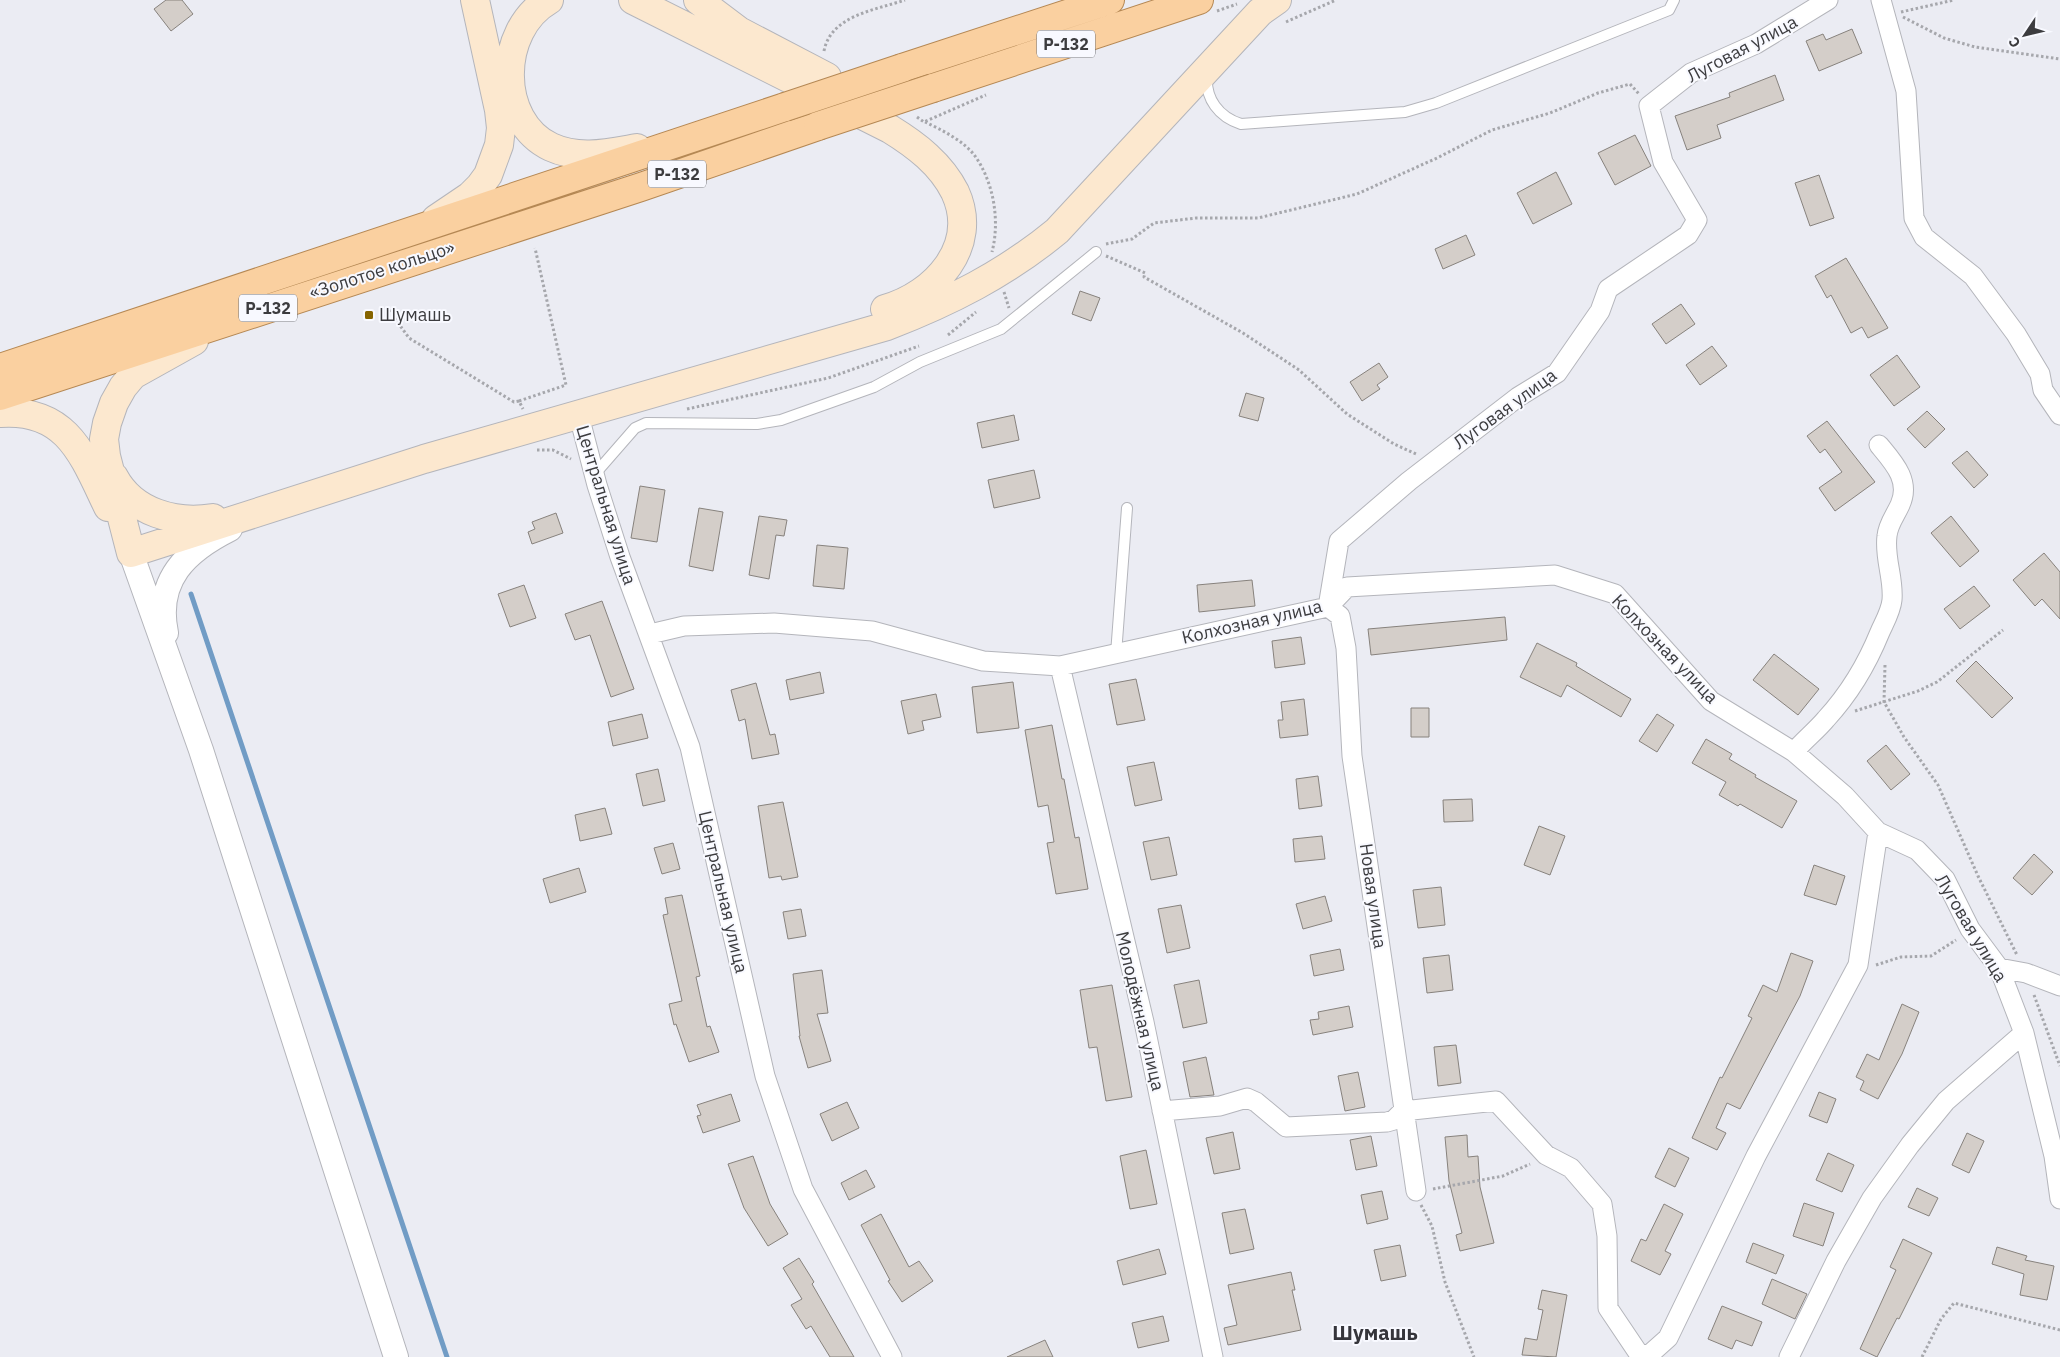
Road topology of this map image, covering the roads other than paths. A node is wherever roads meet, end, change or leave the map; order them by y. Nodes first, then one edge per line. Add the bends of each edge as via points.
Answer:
1 (475, 0) edge
2 (549, 0) edge
3 (698, 0) edge
4 (1110, 0) edge
5 (1199, 0) edge
6 (1674, 0) edge
7 (1828, 0) edge
8 (1881, 0) edge
9 (634, 1) edge
10 (1280, 11) edge
11 (1208, 70) junction
12 (678, 142) junction
13 (424, 228) junction
14 (1096, 252) road end
15 (249, 314) junction
16 (887, 326) junction
17 (0, 368) edge
18 (0, 396) edge
19 (0, 413) edge
20 (588, 413) junction
21 (2060, 415) edge
22 (1879, 445) dead end
23 (110, 469) junction
24 (594, 475) junction
25 (277, 506) junction
26 (1127, 508) dead end
27 (131, 553) junction
28 (1328, 607) junction
29 (650, 634) junction
30 (1116, 654) junction
31 (1060, 666) junction
32 (201, 750) junction
33 (1794, 752) junction
34 (1878, 832) junction
35 (2000, 968) junction
36 (2060, 986) edge
37 (2024, 1033) junction
38 (1162, 1111) junction
39 (1403, 1111) junction
40 (1416, 1191) road end
41 (2060, 1199) edge
42 (1641, 1356) edge
43 (396, 1357) edge
44 (892, 1357) edge
45 (1213, 1357) edge
46 (1789, 1357) edge

1 - 13 main road via 499,110 499,145 488,175 480,186
2 - 12 main road via 536,8 519,29 510,58 514,103 526,125 549,146 577,155
3 - 16 main road via 739,31 921,128 948,152 969,182 977,226 968,257 959,273 937,297
4 - 12 main road, Р-132, bridge
5 - 15 main road, «Золотое кольцо» / Р-132, bridge
6 - 11 lane via 1669,10 1436,103 1405,112 1241,124 1222,115 1214,105 1206,86
7 - 28 street, Луговая улица via 1756,44 1691,73 1649,106 1663,162 1697,220 1688,234 1608,289 1600,311 1557,374 1518,397 1340,541
8 - 21 street via 1906,91 1914,218 1924,237 1974,276 2016,334 2040,374 2042,390
9 - 20 main road via 908,140 937,166 954,192 962,218 962,234 957,250 939,279 914,297 891,308 678,371
10 - 11 main road via 1260,12
11 - 16 main road via 1088,199 1041,244 996,276 960,296
12 - 13 main road, «Золотое кольцо» / Р-132
13 - 17 main road, «Золотое кольцо» / Р-132
14 - 24 lane via 1001,329 920,362 874,387 781,420 757,424 646,423 635,428
15 - 18 main road, «Золотое кольцо» / Р-132
15 - 23 main road via 133,375 114,403 107,423 104,439
16 - 20 main road
19 - 27 main road via 33,414 56,425 67,435 86,462
20 - 24 street, Центральная улица
20 - 25 main road
22 - 33 street via 1894,463 1904,483 1901,504 1887,536 1886,559 1892,581 1892,602 1871,654 1852,685 1826,720
23 - 25 main road via 130,497 155,514 200,520
23 - 27 main road
24 - 29 street, Центральная улица via 620,557
25 - 27 main road
25 - 32 street via 211,538 186,558 170,581 164,613 166,631
26 - 30 lane
27 - 32 street
28 - 30 street, Колхозная улица
28 - 33 street, Колхозная улица via 1347,587 1555,575 1615,594 1711,700
28 - 39 street, Новая улица via 1340,616 1346,648 1352,756
29 - 31 street, Колхозная улица via 684,626 774,623 872,631 983,661
29 - 44 street, Центральная улица via 690,747 765,1076 804,1189
30 - 31 street, Колхозная улица
31 - 38 street, Молодёжная улица
32 - 43 street
33 - 34 street, Колхозная улица via 1845,796
34 - 35 street, Луговая улица via 1917,850 1944,879 1970,929
34 - 42 street via 1858,965 1756,1156 1668,1338 1650,1354
35 - 36 street via 2026,973
35 - 37 street, Луговая улица
37 - 41 street, Луговая улица via 2054,1156
37 - 46 street via 1946,1101 1910,1145 1872,1198 1836,1261
38 - 39 street via 1220,1106 1247,1098 1282,1126 1302,1127 1387,1122
38 - 45 street, Молодёжная улица
39 - 40 street, Новая улица
39 - 42 street via 1496,1101 1546,1156 1571,1168 1602,1204 1607,1236 1608,1308

